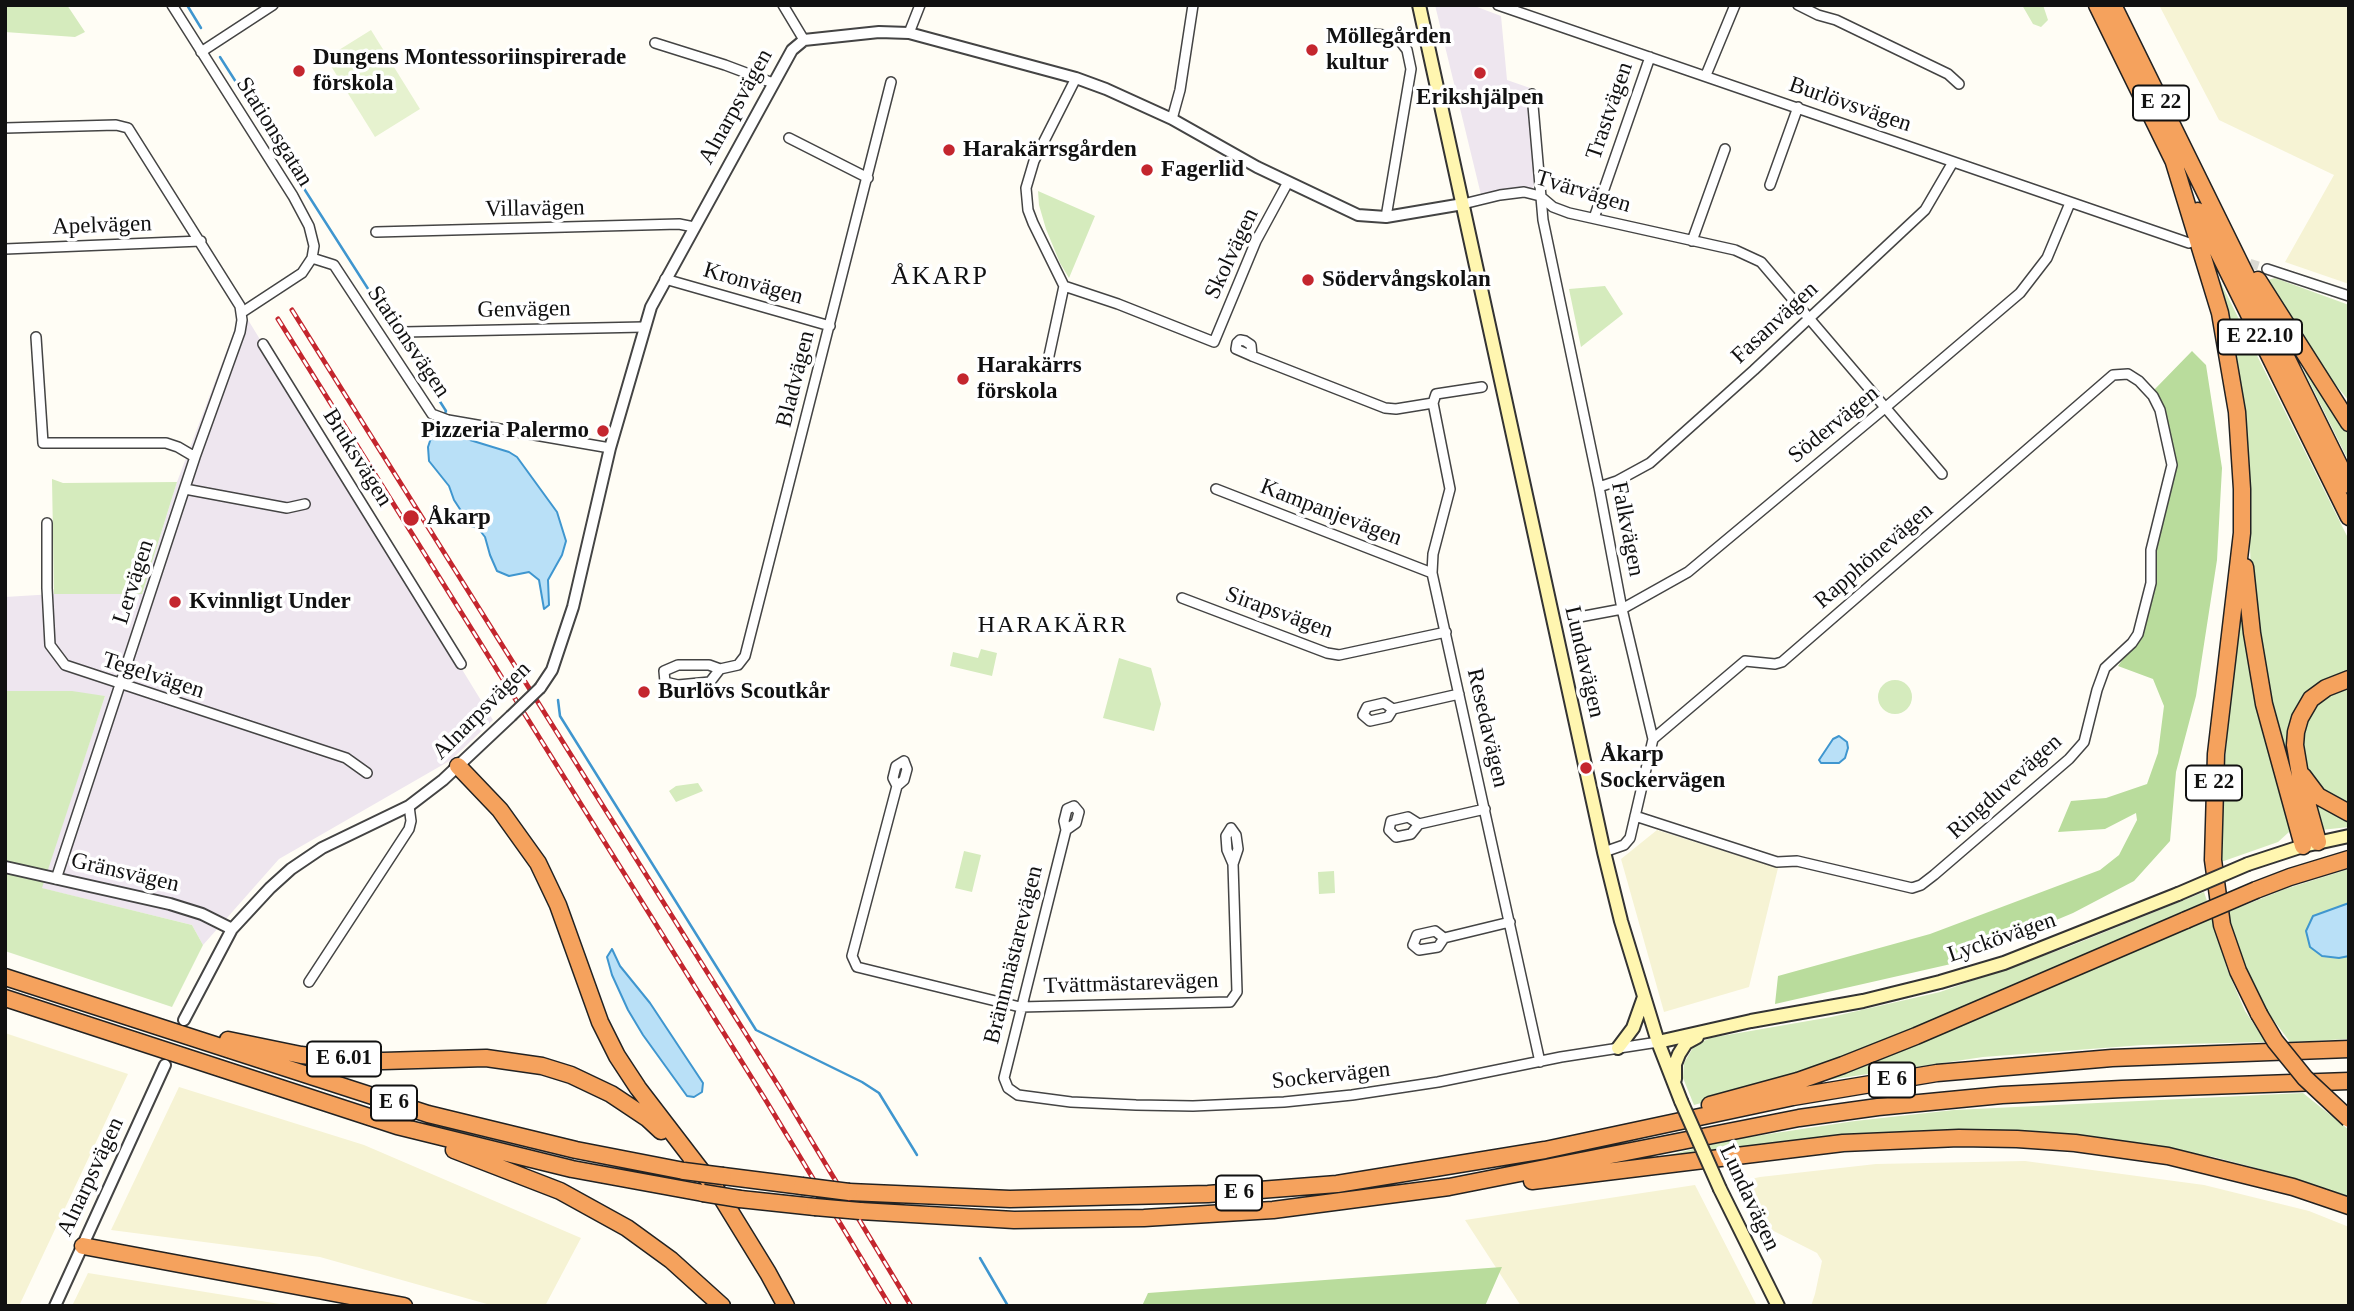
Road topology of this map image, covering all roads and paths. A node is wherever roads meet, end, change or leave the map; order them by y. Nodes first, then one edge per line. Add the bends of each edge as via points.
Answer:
1 (173, 5) edge
2 (272, 5) edge
3 (783, 5) edge
4 (920, 5) edge
5 (1193, 5) edge
6 (1419, 5) edge
7 (1498, 5) edge
8 (1735, 5) edge
9 (1798, 5) edge
10 (2097, 5) edge
11 (2113, 5) edge
12 (909, 33) junction
13 (1376, 34) dead end
14 (804, 40) junction
15 (655, 43) dead end
16 (201, 52) junction
17 (1650, 57) junction
18 (1706, 75) junction
19 (1076, 78) junction
20 (891, 82) dead end
21 (773, 83) junction
22 (1959, 84) dead end
23 (1532, 94) dead end
24 (1798, 107) junction
25 (1172, 119) junction
26 (5, 128) edge
27 (789, 138) dead end
28 (1725, 149) dead end
29 (2172, 156) junction
30 (1953, 162) junction
31 (868, 178) junction
32 (1288, 182) junction
33 (1770, 185) dead end
34 (1540, 196) junction
35 (2209, 200) junction
36 (2070, 203) junction
37 (1463, 204) junction
38 (1386, 217) junction
39 (1594, 218) junction
40 (694, 228) junction
41 (376, 232) dead end
42 (201, 241) junction
43 (1692, 241) junction
44 (2189, 243) dead end
45 (5, 249) edge
46 (312, 258) junction
47 (2267, 269) tunnel mouth
48 (665, 279) junction
49 (1064, 286) junction
50 (2349, 296) edge
51 (241, 313) junction
52 (1810, 317) junction
53 (830, 326) junction
54 (644, 327) junction
55 (404, 332) dead end
56 (36, 337) dead end
57 (263, 344) dead end
58 (1252, 356) dead end
59 (1047, 365) dead end
60 (2113, 375) joint
61 (1482, 387) dead end
62 (1433, 403) junction
63 (1886, 407) junction
64 (2349, 423) edge
65 (610, 448) junction
66 (195, 457) junction
67 (1942, 474) dead end
68 (2349, 485) edge
69 (1599, 487) junction
70 (184, 489) junction
71 (1216, 489) dead end
72 (305, 504) dead end
73 (2349, 517) edge
74 (47, 523) dead end
75 (2242, 533) junction
76 (1432, 573) junction
77 (1182, 597) dead end
78 (1622, 609) junction
79 (1574, 618) dead end
80 (1446, 632) junction
81 (461, 664) dead end
82 (720, 669) junction
83 (2349, 679) edge
84 (120, 685) junction
85 (1459, 694) junction
86 (1393, 709) dead end
87 (1653, 739) junction
88 (458, 766) junction
89 (2298, 767) junction
90 (368, 773) dead end
91 (897, 786) dead end
92 (409, 806) junction
93 (1485, 809) junction
94 (2349, 813) edge
95 (1635, 816) junction
96 (1419, 824) dead end
97 (1066, 830) dead end
98 (2349, 836) edge
99 (2310, 844) junction
100 (1604, 852) junction
101 (2349, 859) edge
102 (1233, 864) dead end
103 (5, 867) edge
104 (56, 879) junction
105 (1510, 922) junction
106 (232, 929) junction
107 (1444, 938) dead end
108 (5, 977) edge
109 (309, 982) dead end
110 (1644, 997) junction
111 (5, 998) edge
112 (1020, 1007) junction
113 (184, 1020) dead end
114 (148, 1025) junction
115 (1717, 1029) junction
116 (1658, 1042) junction
117 (1618, 1048) junction
118 (2349, 1049) edge
119 (1540, 1062) junction
120 (164, 1065) dead end
121 (2349, 1081) edge
122 (1675, 1087) junction
123 (1008, 1088) joint
124 (2349, 1119) edge
125 (397, 1126) junction
126 (1545, 1150) junction
127 (1449, 1187) junction
128 (720, 1195) junction
129 (2349, 1206) edge
130 (83, 1246) junction
131 (55, 1306) edge
132 (404, 1306) edge
133 (722, 1306) edge
134 (786, 1306) edge
135 (1778, 1306) edge

1 - 16 street, Stationsgatan
2 - 16 street
3 - 14 street
4 - 12 street
5 - 25 street
6 - 37 main road, Lundavägen
7 - 17 street, Burlövsvägen
8 - 18 street
9 - 22 street via 1948,74
10 - 29 highway, E 22
11 - 35 highway, E 22
12 - 14 street, Alnarpsvägen
12 - 19 street, Alnarpsvägen
13 - 38 street via 1397,37 1407,50 1411,69
14 - 21 street, Alnarpsvägen via 792,50
15 - 21 street
16 - 46 street, Stationsgatan via 309,226
17 - 18 street, Burlövsvägen
17 - 39 street, Trastvägen
18 - 24 street, Burlövsvägen
19 - 25 street, Alnarpsvägen
19 - 49 street via 1034,161 1026,188 1033,223
20 - 31 street, Bladvägen
21 - 40 street, Alnarpsvägen
23 - 34 street, Falkvägen
24 - 30 street, Burlövsvägen
24 - 33 street
25 - 32 street, Alnarpsvägen
26 - 42 street via 128,128
27 - 31 street
28 - 43 street
29 - 73 highway, E 22.10
29 - 75 highway, E 22 via 2210,274 2229,355 2241,450
30 - 36 street, Burlövsvägen
30 - 52 street, Fasanvägen via 1925,210
31 - 53 street, Bladvägen
32 - 38 street, Alnarpsvägen via 1358,215
32 - 49 street, Skolvägen via 1214,342
34 - 37 street, Tvärvägen via 1524,192
34 - 39 street, Tvärvägen via 1553,207
34 - 69 street, Falkvägen
35 - 64 highway, E 22
35 - 68 highway, E 22.10
36 - 44 street, Burlövsvägen
36 - 63 street, Södervägen via 2047,258 2020,293
37 - 38 street, Alnarpsvägen
37 - 100 main road, Lundavägen
39 - 43 street, Tvärvägen
40 - 41 street, Villavägen via 679,224
40 - 48 street, Alnarpsvägen
42 - 45 street, Apelvägen
42 - 51 street
43 - 52 street, Tvärvägen via 1735,250 1761,262
46 - 51 street via 302,273
46 - 65 street, Stationsvägen via 334,265 432,414
47 - 50 street
48 - 53 street, Kronvägen
48 - 54 street, Alnarpsvägen
49 - 59 street
51 - 66 street, Lervägen via 240,332
52 - 63 street, Tvärvägen
52 - 69 street, Fasanvägen via 1650,463
53 - 82 street, Bladvägen via 745,656 738,665
54 - 55 street, Genvägen
54 - 65 street, Alnarpsvägen
56 - 66 street via 43,443 166,443
57 - 81 street, Bruksvägen
58 - 62 street via 1385,408
60 - 87 street, Rapphönevägen via 1783,662 1745,661
60 - 95 street, Ringduvevägen via 2128,374 2154,396 2172,465 2151,550 2151,583 2138,634 2105,668 2084,742 2069,759 1934,875 1912,888 1797,861 1777,862
61 - 62 street via 1436,394
62 - 76 street, Resedavägen via 1450,489
63 - 67 street, Tvärvägen
63 - 78 street, Södervägen via 1688,572
65 - 88 street, Alnarpsvägen, bridge via 573,607 552,670 540,688
66 - 70 street, Lervägen
69 - 78 street, Falkvägen
70 - 72 street via 287,508
70 - 84 street, Lervägen
71 - 76 street, Kampanjevägen
74 - 84 street, Tegelvägen via 50,645 70,669
75 - 99 highway via 2259,680 2272,738
75 - 124 highway, E 22, bridge via 2216,754 2216,894 2238,971 2259,1014 2298,1070
76 - 80 street, Resedavägen
77 - 80 street, Sirapsvägen via 1339,655
78 - 79 street, Södervägen
78 - 87 street, Falkvägen
80 - 85 street, Resedavägen
82 - 82 street, Bladvägen via 710,682 665,682 664,671 678,665
83 - 89 highway via 2311,699 2300,718 2295,746
84 - 90 street, Tegelvägen via 346,758
84 - 104 street, Lervägen
85 - 86 street
85 - 93 street, Resedavägen
87 - 95 street, Falkvägen
88 - 92 street, Alnarpsvägen
88 - 128 highway via 500,810 538,863 617,1056
89 - 94 highway via 2318,796
89 - 99 highway
91 - 112 street via 852,956 857,967
92 - 106 street, Alnarpsvägen via 307,857
92 - 109 street via 409,829
93 - 96 street
93 - 105 street, Resedavägen
95 - 100 street, Falkvägen via 1628,842
97 - 112 street, Brännmästarevägen
98 - 99 main road, Lyckövägen
99 - 115 main road, Lyckövägen, bridge via 2248,864 2004,963 1863,1002
100 - 110 main road, Lundavägen
101 - 126 highway, bridge via 2256,890 1843,1065
102 - 112 street, Tvättmästarevägen via 1237,987 1230,1002
103 - 104 street, Gränsvägen
104 - 106 street, Gränsvägen via 170,904
105 - 107 street
105 - 119 street, Resedavägen
106 - 113 street, Alnarpsvägen
108 - 114 highway, E 6
110 - 116 main road, Lundavägen
110 - 117 main road via 1633,1028
111 - 125 highway, E 6
112 - 123 street, Brännmästarevägen via 1003,1077
114 - 126 highway, E 6, bridge via 428,1114 576,1150 684,1171 849,1192 1010,1199 1269,1191
114 - 128 highway, E 6.01 via 301,1055 383,1061 486,1058 542,1066 628,1103 671,1141
115 - 116 main road, Lyckövägen
115 - 122 main road via 1682,1048 1675,1064
116 - 117 street, Sockervägen
116 - 122 main road, Lundavägen
117 - 119 street, Sockervägen
118 - 126 highway, E 6 via 2112,1058 1937,1073 1793,1097
119 - 123 street, Sockervägen via 1438,1082 1284,1102 1193,1106 1071,1102 1018,1095
120 - 130 street, Alnarpsvägen
121 - 127 highway, E 6 via 2109,1089 1878,1107 1799,1118
122 - 135 main road, Lundavägen, bridge
125 - 127 highway, E 6, bridge via 559,1167 703,1193 920,1216 1014,1220 1205,1216 1345,1203
125 - 133 highway via 561,1191 627,1227
127 - 129 highway via 1843,1143 2017,1139 2168,1156
128 - 134 highway, E 6.01
130 - 131 street, Alnarpsvägen
130 - 132 highway

